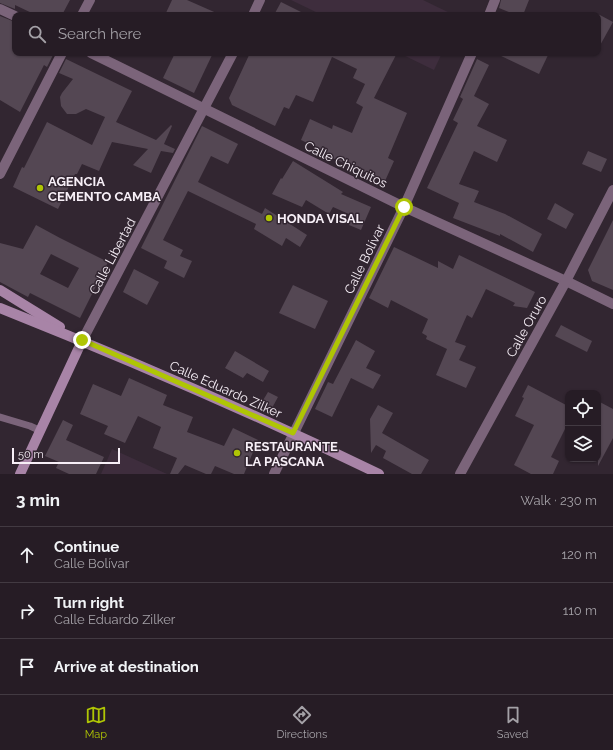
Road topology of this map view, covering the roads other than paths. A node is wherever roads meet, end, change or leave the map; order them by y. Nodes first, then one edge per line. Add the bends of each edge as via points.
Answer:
1 (90, 0) edge
2 (260, 0) edge
3 (495, 0) edge
4 (0, 9) edge
5 (84, 12) edge
6 (254, 12) edge
7 (490, 12) edge
8 (12, 15) edge
9 (60, 56) edge
10 (97, 56) edge
11 (232, 56) edge
12 (471, 56) edge
13 (205, 110) junction
14 (0, 174) edge
15 (613, 190) edge
16 (404, 207) junction
17 (566, 281) junction
18 (0, 290) edge
19 (613, 304) edge
20 (0, 308) edge
21 (82, 340) junction
22 (0, 417) edge
23 (41, 431) junction
24 (293, 433) junction
25 (20, 474) edge
26 (274, 474) edge
27 (379, 474) edge
28 (460, 474) edge

1 - 5 street
2 - 6 street
3 - 7 street
4 - 8 street
9 - 14 street
10 - 13 street, Calle Chiquitos
11 - 13 street, Calle Libertad
12 - 16 street, Calle Bolívar
13 - 16 street, Calle Chiquitos
13 - 21 street, Calle Libertad
15 - 17 street, Calle Oruro
16 - 17 street, Calle Chiquitos
16 - 24 street, Calle Bolívar
17 - 19 street, Calle Chiquitos
17 - 28 street, Calle Oruro
18 - 21 street, Calle Eduardo Zilker
20 - 21 street, Calle Eduardo Zilker
21 - 23 street, Calle Libertad
21 - 24 street, Calle Eduardo Zilker
22 - 23 lane
23 - 25 street, Calle Libertad
24 - 26 street, Calle Bolívar
24 - 27 street, Calle Eduardo Zilker

